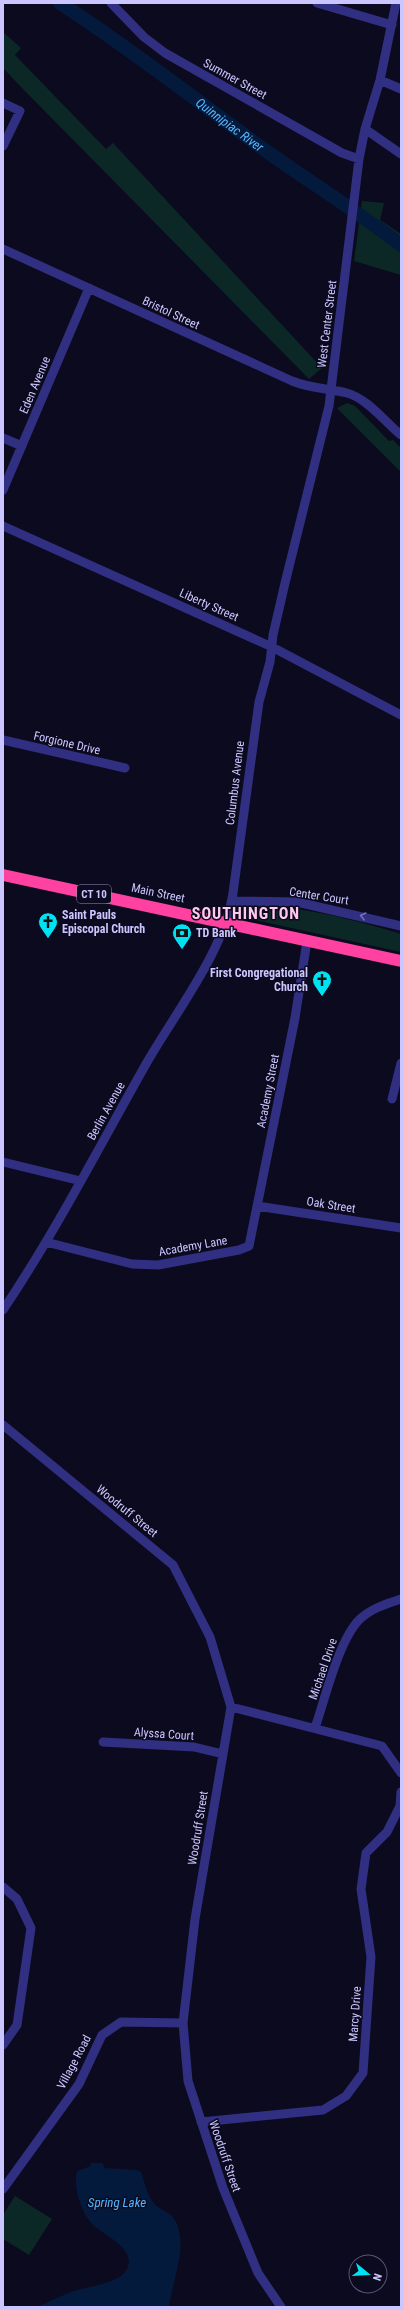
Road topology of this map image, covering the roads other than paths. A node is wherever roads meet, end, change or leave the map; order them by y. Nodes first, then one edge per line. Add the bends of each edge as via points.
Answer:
1 (111, 3) edge
2 (317, 3) edge
3 (396, 3) edge
4 (392, 25) junction
5 (380, 80) junction
6 (401, 89) edge
7 (3, 103) edge
8 (365, 129) junction
9 (3, 146) edge
10 (401, 154) edge
11 (359, 159) junction
12 (3, 249) edge
13 (89, 288) junction
14 (330, 391) junction
15 (401, 435) edge
16 (3, 438) edge
17 (22, 446) junction
18 (3, 490) edge
19 (3, 526) edge
20 (272, 647) junction
21 (401, 715) edge
22 (3, 740) edge
23 (125, 768) dead end
24 (3, 875) edge
25 (232, 901) junction
26 (226, 922) junction
27 (401, 926) edge
28 (307, 941) junction
29 (401, 961) edge
30 (401, 1063) edge
31 (392, 1099) dead end
32 (3, 1162) edge
33 (81, 1181) junction
34 (257, 1206) junction
35 (401, 1228) edge
36 (46, 1242) junction
37 (249, 1246) joint
38 (3, 1310) edge
39 (3, 1425) edge
40 (401, 1599) edge
41 (231, 1707) junction
42 (315, 1728) junction
43 (103, 1742) dead end
44 (223, 1754) junction
45 (401, 1773) edge
46 (401, 1792) edge
47 (3, 1887) edge
48 (183, 2023) junction
49 (3, 2044) edge
50 (201, 2122) junction
51 (3, 2189) edge
52 (281, 2307) edge

1 - 11 street, Summer Street via 144,37 165,53 342,153
2 - 4 street
3 - 4 street, West Center Street
4 - 5 street, West Center Street
5 - 6 street
5 - 8 street, West Center Street
7 - 9 street via 20,111
8 - 10 street
8 - 11 street, West Center Street
11 - 14 street, West Center Street
12 - 13 street, Bristol Street
13 - 14 street, Bristol Street via 292,381
13 - 17 street, Eden Avenue
14 - 15 street, Bristol Street via 348,393 356,397
14 - 20 street, West Center Street via 310,487 284,583
16 - 17 street
17 - 18 street, Eden Avenue
19 - 20 street, Liberty Street
20 - 21 street, Liberty Street
20 - 25 street, Columbus Avenue via 253,735
22 - 23 street, Forgione Drive
24 - 26 highway, Main Street / CT 10
25 - 26 street, Columbus Avenue
27 -> 25 street, Center Court via 298,902
26 - 28 highway, Main Street / CT 10
26 - 33 street, Berlin Avenue via 214,951
28 - 29 highway, Main Street / CT 10
28 - 34 street, Academy Street via 295,1018
30 - 31 street
32 - 33 street
33 - 36 street, Berlin Avenue
34 - 35 street, Oak Street
34 - 37 street, Academy Street
36 - 37 street, Academy Lane via 132,1264 158,1265
36 - 38 street, Berlin Avenue
39 - 41 street, Woodruff Street via 173,1565 210,1637
40 - 42 street, Michael Drive via 378,1606 360,1619 346,1638
41 - 42 street
41 - 44 street, Woodruff Street
42 - 45 street via 382,1746
43 - 44 street, Alyssa Court via 194,1747
44 - 48 street, Woodruff Street via 195,1919
46 - 50 street, Marcy Drive via 400,1806 387,1832 366,1853 361,1889 371,1957 363,2073 346,2096 323,2110
47 - 49 street via 18,1899 31,1928 17,2025
48 - 50 street, Woodruff Street via 188,2081
48 - 51 street, Village Road via 121,2022 102,2035 79,2084
50 - 52 street, Woodruff Street via 223,2188 258,2273

